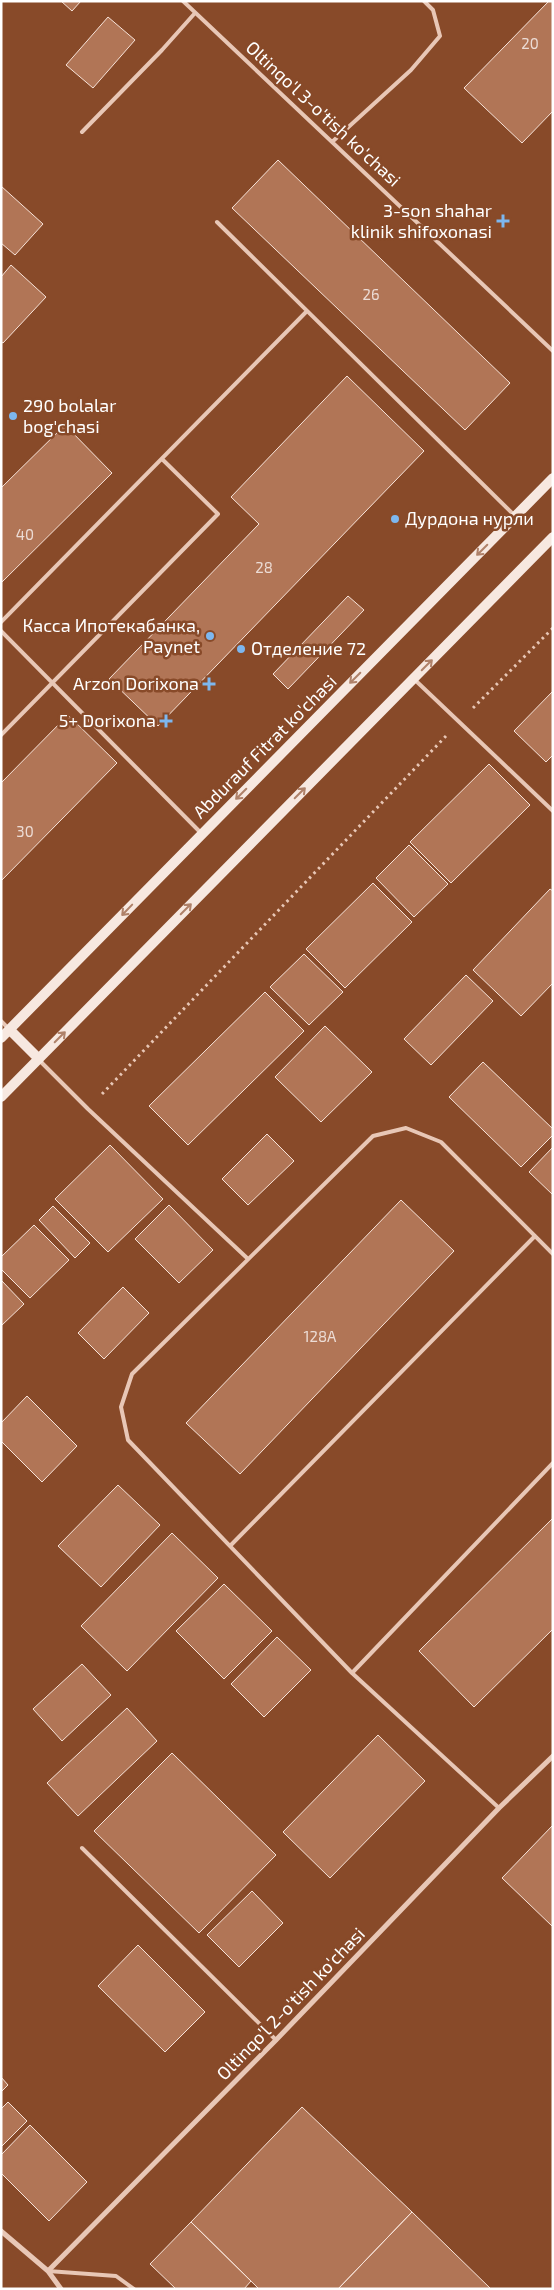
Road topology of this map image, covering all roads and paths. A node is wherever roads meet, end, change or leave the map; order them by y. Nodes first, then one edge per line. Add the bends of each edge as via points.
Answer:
1 (183, 1) edge
2 (424, 1) edge
3 (195, 13) junction
4 (82, 132) dead end
5 (332, 142) junction
6 (217, 222) dead end
7 (307, 311) junction
8 (553, 351) edge
9 (162, 459) junction
10 (553, 478) edge
11 (515, 516) junction
12 (553, 537) edge
13 (1, 622) edge
14 (553, 628) edge
15 (1, 631) edge
16 (414, 678) junction
17 (53, 683) junction
18 (460, 722) junction
19 (1, 735) edge
20 (553, 811) edge
21 (202, 834) junction
22 (1, 1021) edge
23 (10, 1030) junction
24 (1, 1038) edge
25 (39, 1059) junction
26 (1, 1097) edge
27 (88, 1109) junction
28 (535, 1236) junction
29 (553, 1254) edge
30 (247, 1258) junction
31 (553, 1463) edge
32 (230, 1546) junction
33 (352, 1673) junction
34 (553, 1756) edge
35 (499, 1808) junction
36 (82, 1848) dead end
37 (276, 2040) junction
38 (1, 2231) edge
39 (48, 2271) junction
40 (61, 2289) edge
41 (134, 2289) edge

1 - 3 lane, Oltinqo'l 3-o'tish ko'chasi
2 - 5 lane via 433,10 440,36 411,70
3 - 4 lane
3 - 5 lane, Oltinqo'l 3-o'tish ko'chasi
5 - 8 lane, Oltinqo'l 3-o'tish ko'chasi
6 - 7 lane
7 - 9 lane
7 - 11 lane
9 - 13 lane
9 - 17 lane via 218,514
10 - 11 main road, Abdurauf Fitrat ko'chasi
11 -> 21 main road, Abdurauf Fitrat ko'chasi
16 -> 12 main road
14 - 18 path
15 - 17 lane
16 - 18 lane
25 -> 16 main road
17 - 19 lane
17 - 21 lane
18 - 20 lane
18 - 27 path
21 -> 23 main road, Abdurauf Fitrat ko'chasi
22 - 23 lane
23 - 24 main road, Abdurauf Fitrat ko'chasi
23 - 25 main road
25 - 26 main road
25 - 27 lane
27 - 30 lane
28 - 29 lane
28 - 30 lane via 441,1142 406,1128 373,1136
28 - 32 lane
30 - 32 lane via 132,1374 121,1408 128,1440
31 - 33 lane
32 - 33 lane
33 - 35 lane
34 - 35 street, Oltinqo'l 2-o'tish ko'chasi
35 - 37 street, Oltinqo'l 2-o'tish ko'chasi
36 - 37 lane
37 - 39 street, Oltinqo'l 2-o'tish ko'chasi
38 - 39 street
39 - 40 street
39 - 41 lane via 116,2276

